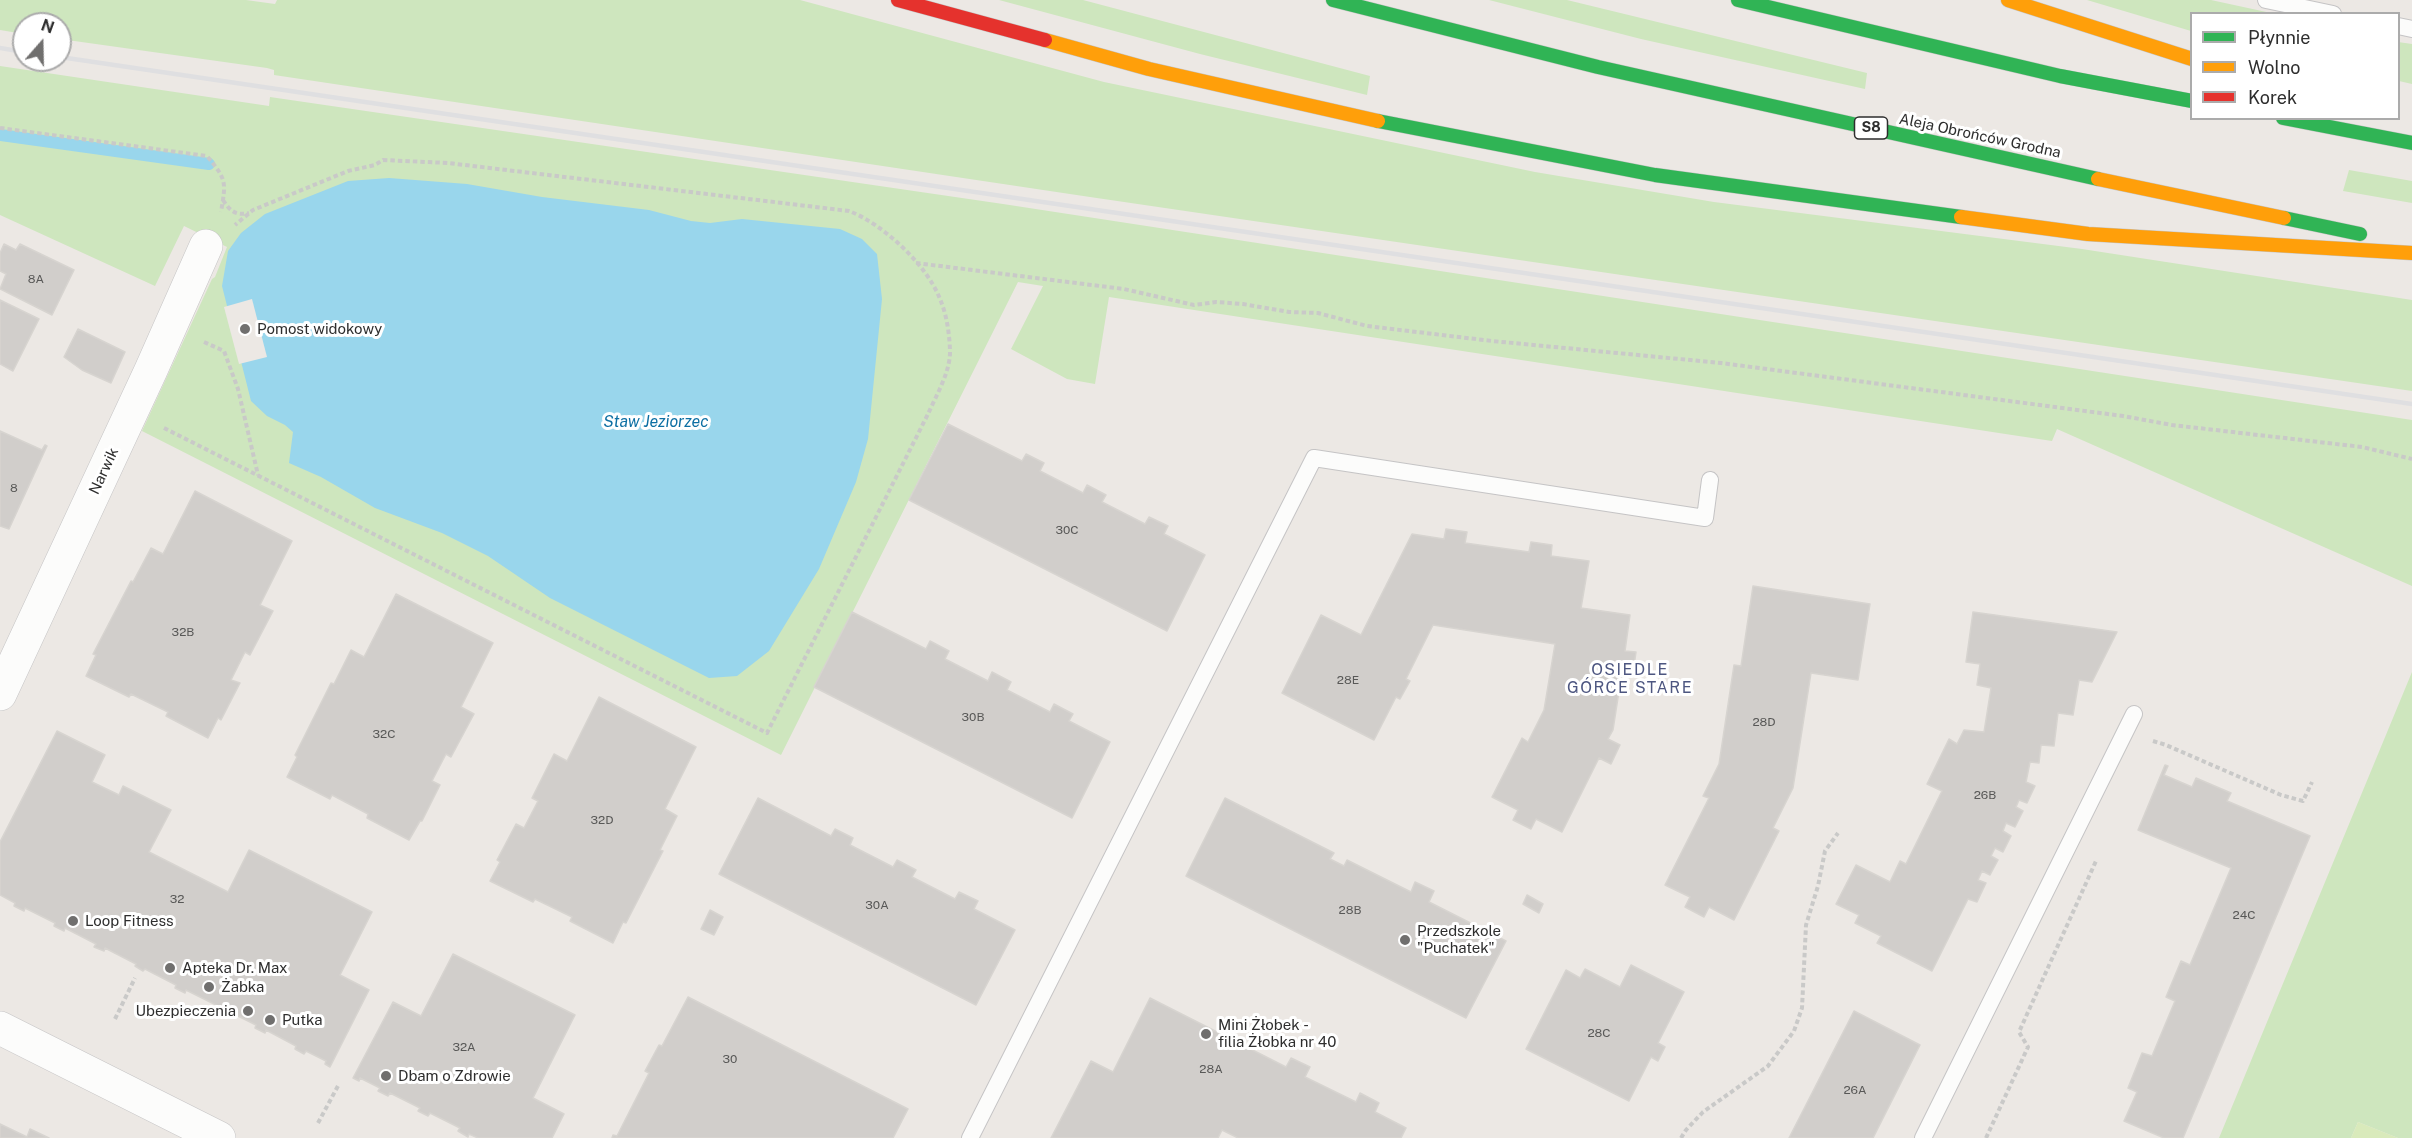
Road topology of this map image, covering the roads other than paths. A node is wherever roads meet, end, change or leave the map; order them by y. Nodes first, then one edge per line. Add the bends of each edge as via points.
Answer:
1 (898, 0) edge
2 (1332, 0) edge
3 (1738, 0) edge
4 (2008, 0) edge
5 (2266, 0) edge
6 (2323, 12) edge
7 (2190, 58) edge
8 (2190, 101) edge
9 (2293, 120) edge
10 (2412, 143) edge
11 (2412, 244) edge
12 (206, 246) dead end
13 (2412, 253) edge
14 (1710, 480) dead end
15 (0, 694) edge
16 (2134, 714) dead end
17 (0, 1028) edge
18 (219, 1138) edge
19 (970, 1138) edge
20 (1923, 1138) edge

1 - 13 highway via 1161,72 1410,128 1655,175 2088,234
2 - 11 highway, Aleja Obrońców Grodna / S8 via 1598,67
3 - 8 highway via 2060,76
4 - 7 highway
5 - 6 lane
9 - 10 highway
12 - 15 street, Narwik
14 - 19 lane via 1705,518 1314,458
16 - 20 lane
17 - 18 street

